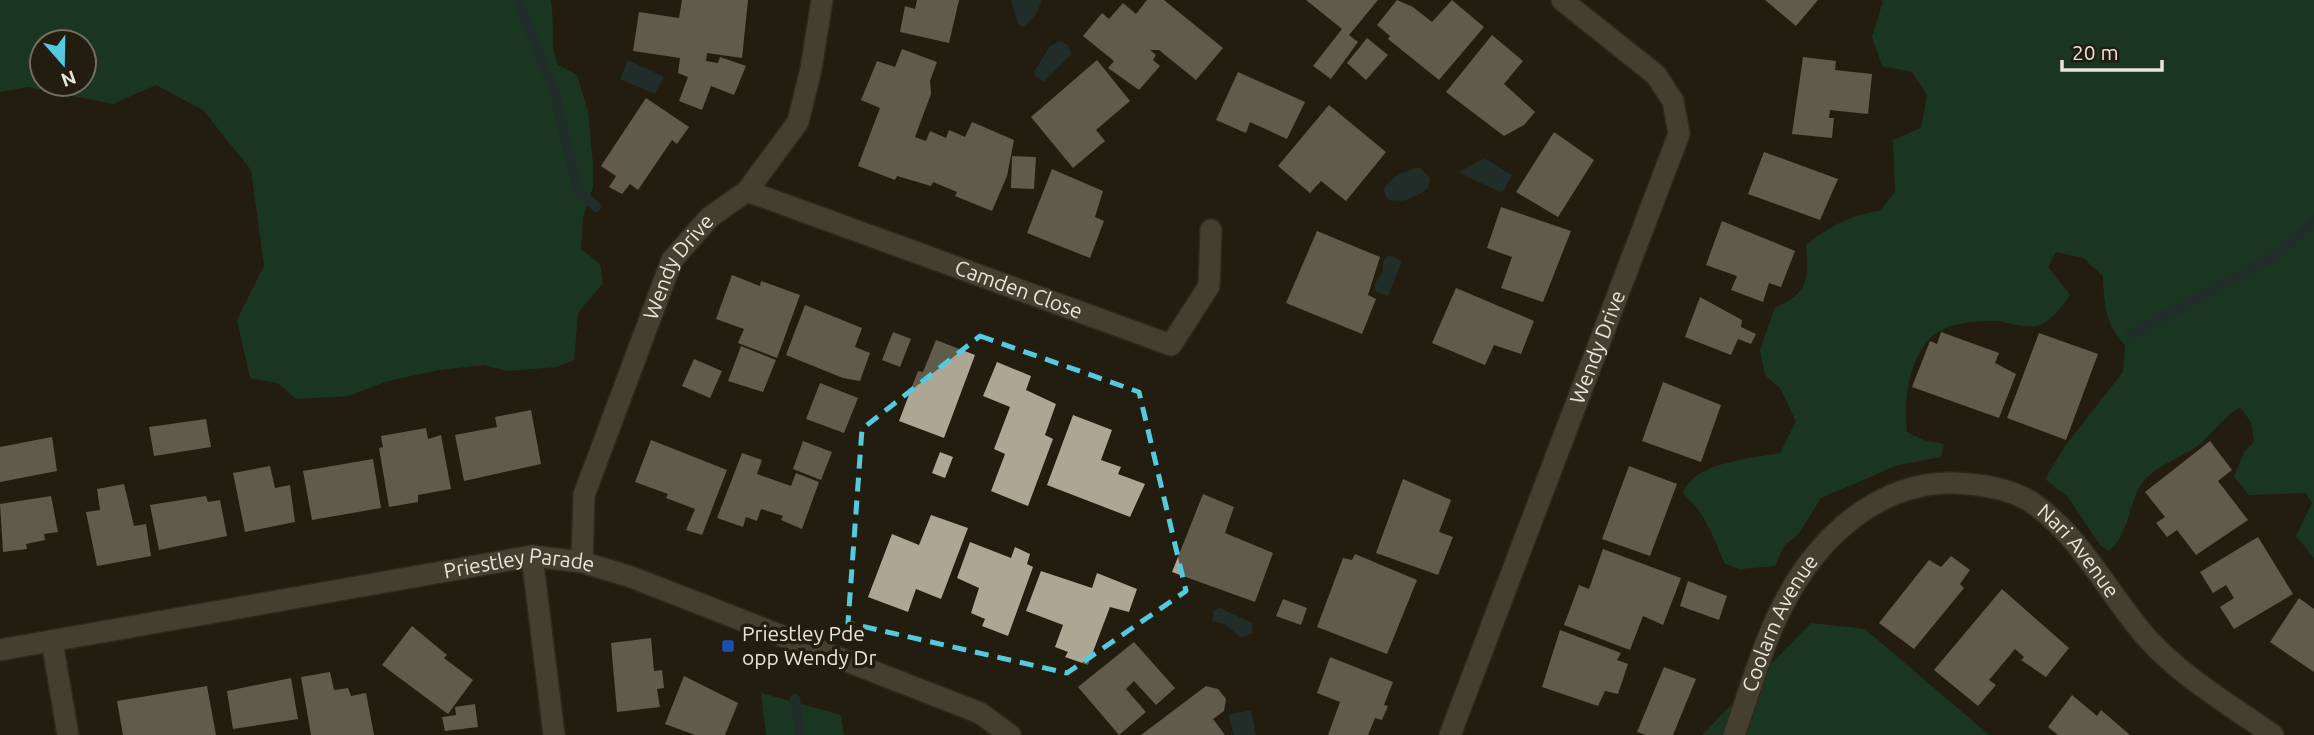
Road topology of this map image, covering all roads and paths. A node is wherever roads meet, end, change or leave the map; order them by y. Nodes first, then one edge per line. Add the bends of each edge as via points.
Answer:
1 (822, 0) edge
2 (1562, 0) edge
3 (747, 191) junction
4 (1211, 230) dead end
5 (1844, 525) joint
6 (532, 556) junction
7 (582, 562) junction
8 (52, 641) junction
9 (0, 650) edge
10 (68, 735) edge
11 (554, 735) edge
12 (1010, 735) edge
13 (1450, 735) edge
14 (1734, 735) edge
15 (2273, 735) edge

1 - 3 street, Wendy Drive via 798,122
2 - 13 street, Wendy Drive via 1656,75 1673,101 1679,134
3 - 4 street, Camden Close via 1171,345 1209,286
3 - 7 street, Wendy Drive via 710,217 672,260 583,495
5 - 14 street, Coolarn Avenue via 1789,592
5 - 15 street, Nari Avenue via 1873,502 1932,483 1986,487 2033,503 2062,530 2171,662
6 - 7 street, Priestley Parade
6 - 8 street, Priestley Parade
6 - 11 street
7 - 12 street, Priestley Parade via 980,713
8 - 9 street, Priestley Parade
8 - 10 street

